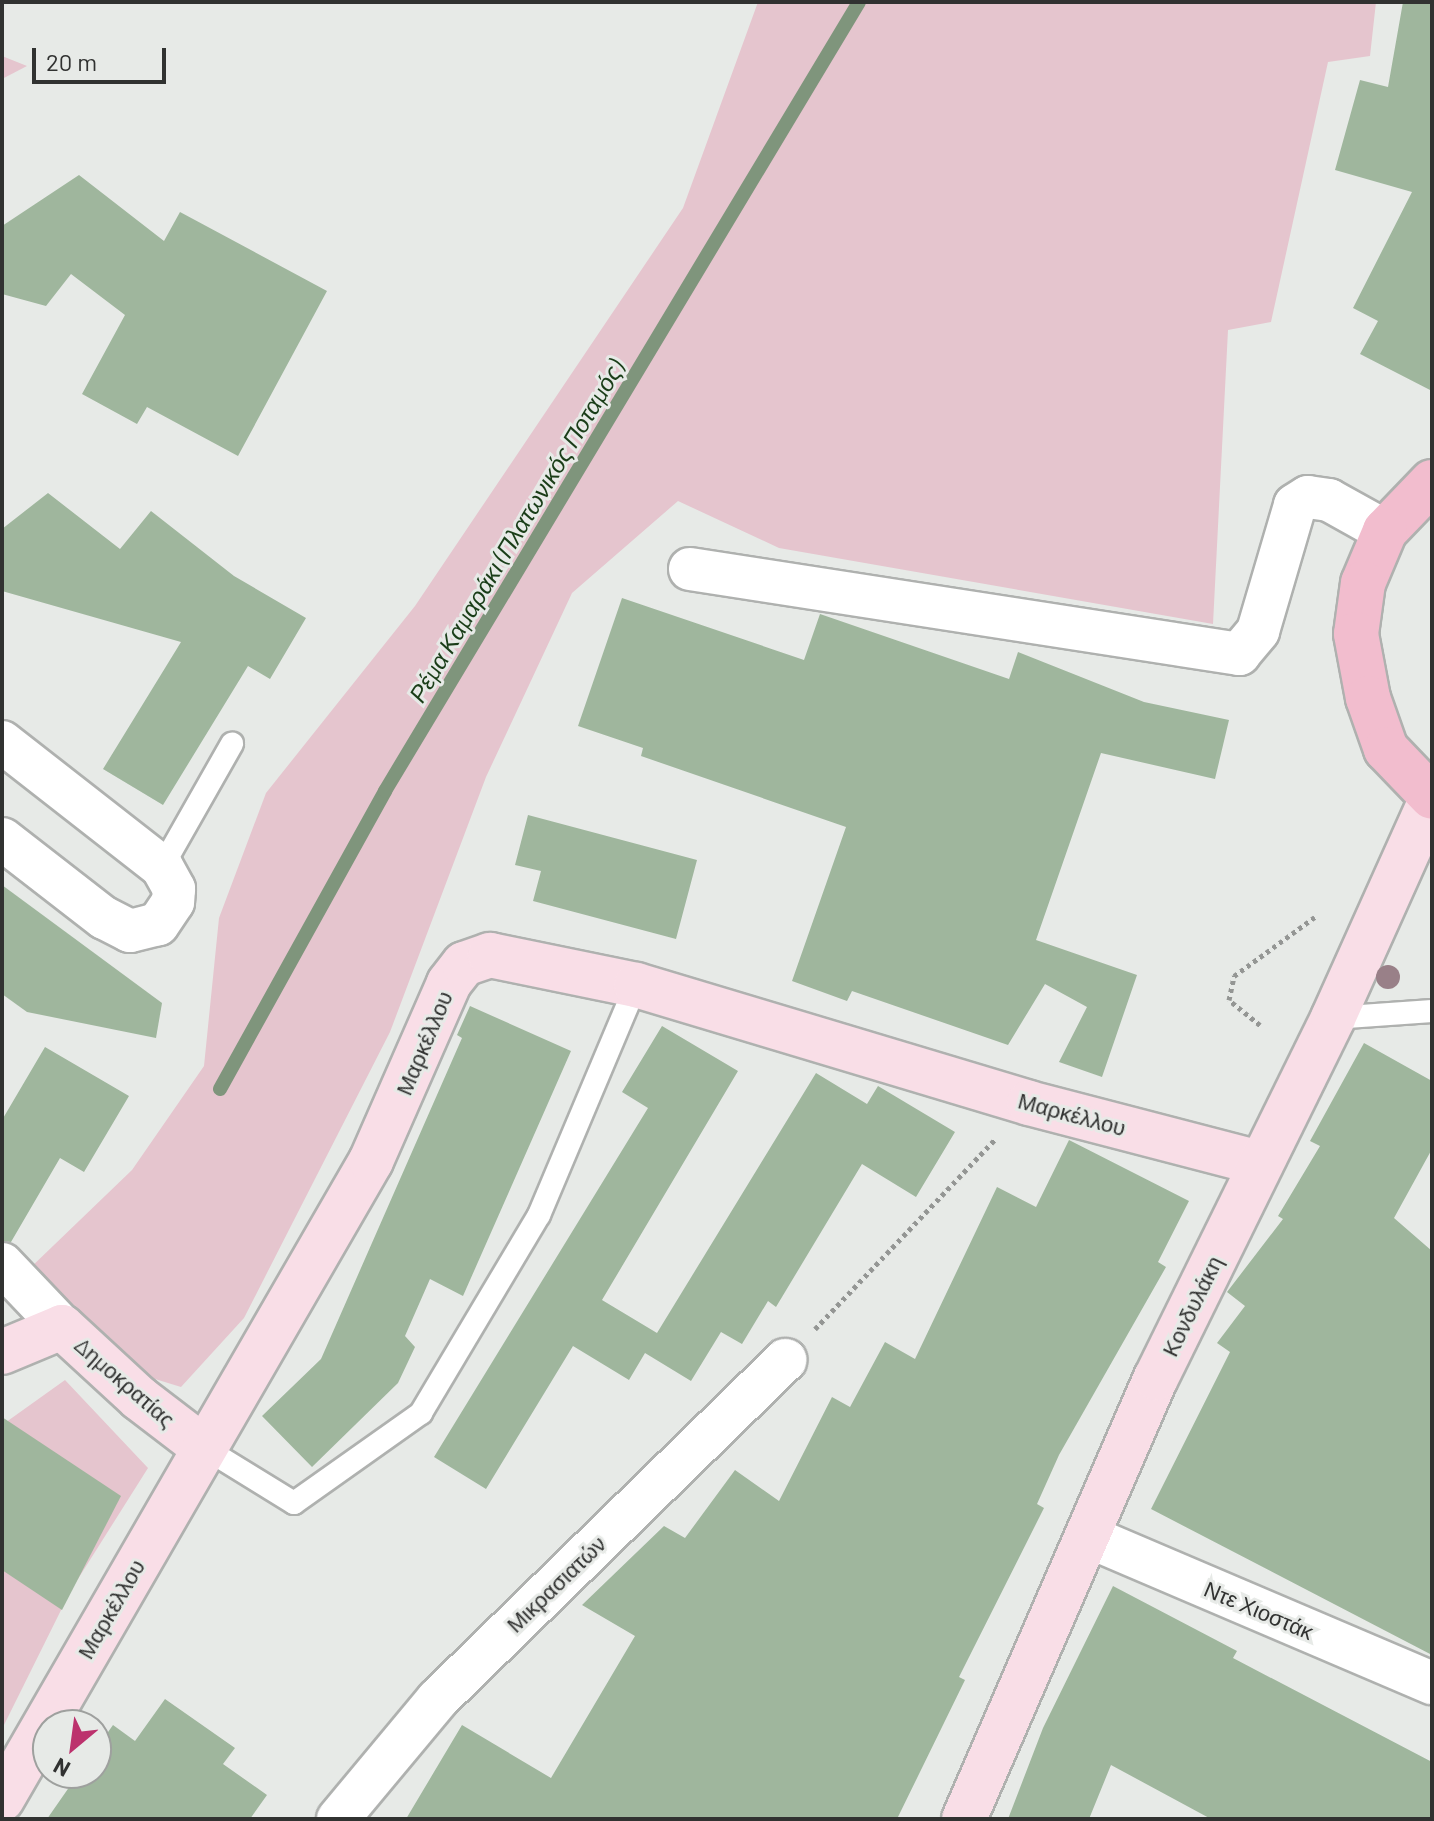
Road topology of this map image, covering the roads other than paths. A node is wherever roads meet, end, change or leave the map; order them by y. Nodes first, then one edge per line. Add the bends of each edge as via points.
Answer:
1 (1432, 482) edge
2 (1385, 531) junction
3 (690, 569) dead end
4 (2, 742) edge
5 (232, 744) dead end
6 (1432, 798) edge
7 (2, 839) edge
8 (162, 867) junction
9 (636, 985) junction
10 (1432, 1011) edge
11 (1333, 1018) junction
12 (1260, 1163) junction
13 (2, 1264) edge
14 (62, 1327) junction
15 (2, 1352) edge
16 (786, 1360) road end
17 (203, 1447) junction
18 (1087, 1536) junction
19 (1432, 1683) edge
20 (2, 1799) edge
21 (338, 1819) edge
22 (964, 1819) edge

1 - 2 main road
2 - 3 street via 1329,500 1308,497 1295,505 1258,631 1239,654
2 - 6 main road via 1363,583 1356,634 1368,698 1386,749
4 - 8 street
5 - 8 lane
6 - 11 street, Κονδυλάκη
7 - 8 street via 104,918 130,931 158,924 168,914 174,889
9 - 12 street, Μαρκέλλου via 1029,1103
9 - 17 street, Μαρκέλλου via 490,955 464,964 449,983 371,1161
9 - 17 lane via 539,1215 421,1413 294,1503
10 - 11 lane
11 - 12 street, Κονδυλάκη
12 - 18 street, Κονδυλάκη
13 - 14 street
14 - 15 street, Δημοκρατίας
14 - 17 street, Δημοκρατίας via 139,1398
16 - 21 street, Μικρασιατών via 437,1700
17 - 20 street, Μαρκέλλου
18 - 19 street, Ντε Χιοστάκ
18 - 22 street, Κονδυλάκη

